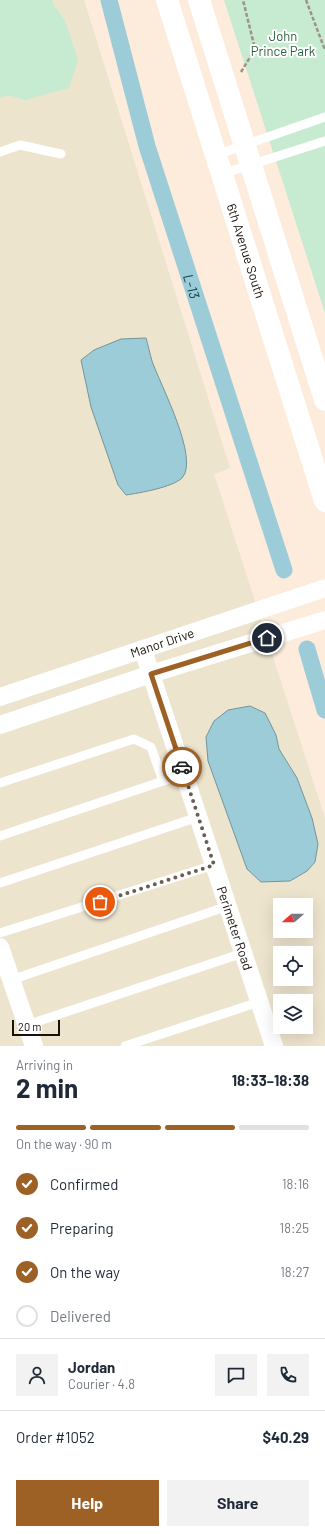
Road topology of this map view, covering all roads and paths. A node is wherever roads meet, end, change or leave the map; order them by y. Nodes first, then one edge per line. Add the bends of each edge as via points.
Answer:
1 (167, 0) edge
2 (199, 0) edge
3 (243, 0) edge
4 (306, 0) edge
5 (325, 50) edge
6 (241, 73) dead end
7 (325, 117) edge
8 (325, 141) edge
9 (0, 152) edge
10 (62, 154) dead end
11 (248, 155) junction
12 (219, 164) junction
13 (325, 400) edge
14 (325, 501) edge
15 (325, 588) edge
16 (325, 620) edge
17 (143, 650) junction
18 (151, 674) junction
19 (0, 697) edge
20 (0, 725) edge
21 (184, 774) junction
22 (163, 781) junction
23 (0, 783) edge
24 (198, 817) junction
25 (0, 836) edge
26 (214, 865) junction
27 (0, 883) edge
28 (228, 906) junction
29 (0, 934) edge
30 (0, 947) edge
31 (243, 953) junction
32 (11, 980) junction
33 (259, 1002) junction
34 (26, 1025) junction
35 (34, 1046) edge
36 (125, 1046) edge
37 (272, 1046) edge

1 - 12 street, 6th Avenue South
2 - 11 street
3 - 6 path via 255,48
4 - 5 path
7 - 11 lane
8 - 11 lane
9 - 10 lane via 20,145
11 - 12 lane
11 - 12 lane
11 - 13 street
12 - 14 street, 6th Avenue South
15 - 17 street, Manor Drive
16 - 18 street, Manor Drive
17 - 18 street, Perimeter Road
17 - 19 street, Manor Drive
18 - 20 street, Manor Drive
18 - 21 street, Perimeter Road
21 - 22 lane
21 - 24 street, Perimeter Road
22 - 23 lane via 151,747 134,739
22 - 25 lane
24 - 26 street, Perimeter Road
24 - 27 lane
26 - 28 street, Perimeter Road
26 - 29 lane
28 - 31 street, Perimeter Road
28 - 32 lane
30 - 32 street
31 - 33 street, Perimeter Road
31 - 34 lane
32 - 34 street
33 - 36 lane
33 - 37 street, Perimeter Road
34 - 35 street

